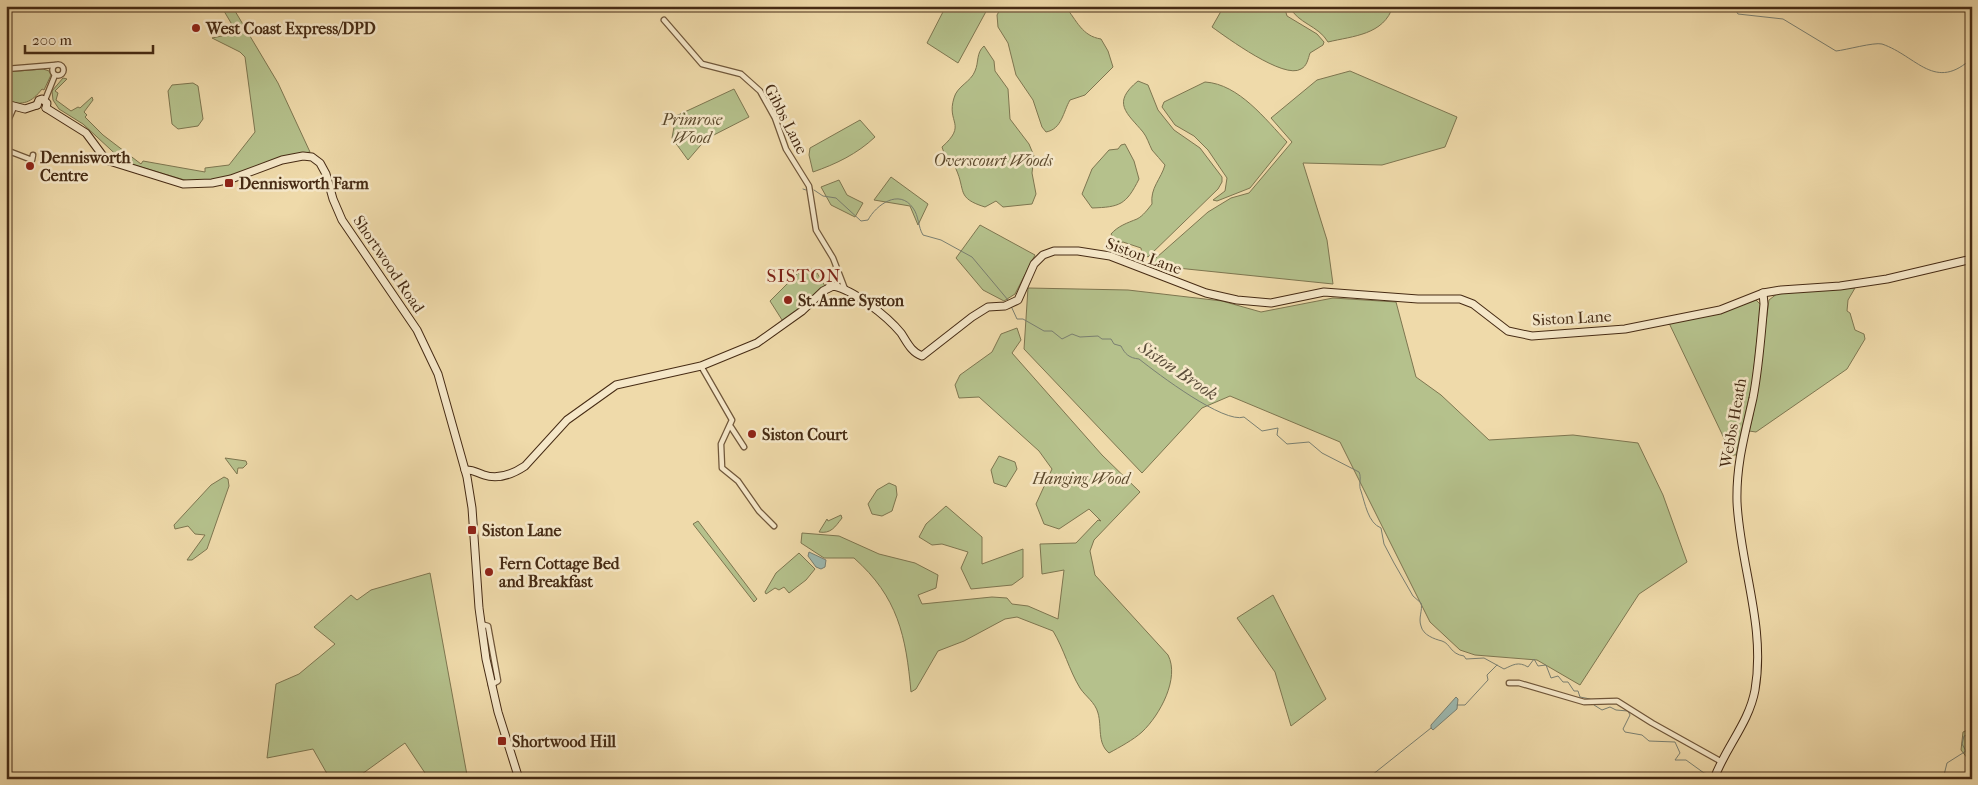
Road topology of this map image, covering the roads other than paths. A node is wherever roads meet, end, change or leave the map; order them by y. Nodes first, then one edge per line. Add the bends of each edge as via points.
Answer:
1 (664, 20) dead end
2 (6, 51) edge
3 (55, 65) junction
4 (41, 66) junction
5 (8, 70) edge
6 (54, 73) junction
7 (46, 104) junction
8 (10, 106) edge
9 (6, 125) edge
10 (6, 150) edge
11 (33, 155) dead end
12 (1972, 259) edge
13 (836, 271) junction
14 (827, 288) junction
15 (846, 290) junction
16 (1763, 293) junction
17 (701, 366) junction
18 (730, 427) junction
19 (744, 447) dead end
20 (466, 473) junction
21 (774, 526) dead end
22 (1508, 684) dead end
23 (1722, 762) junction
24 (1715, 776) edge
25 (519, 779) edge

1 - 13 street, Gibbs Lane via 702,64 741,74 760,91 775,118 786,149 809,186 816,230 833,258
2 - 5 street
3 - 4 street
3 - 6 street
3 - 6 street via 61,64 64,70 61,75
4 - 5 street
4 - 6 street
6 - 7 street
7 - 8 street via 39,100 37,105 25,109
7 - 20 street, Shortwood Road via 86,133 106,160 183,184 231,179 282,160 303,156 312,157 320,164 342,220 412,322 432,360
8 - 9 street
10 - 11 street via 32,160
12 - 16 street via 1887,279
13 - 14 street
13 - 15 street, Gibbs Lane
14 - 15 street, Siston Lane via 832,286
14 - 17 street via 767,338
15 - 16 street, Siston Lane via 888,320 910,348 922,356 972,316 988,307 1010,304 1020,296 1039,258 1048,252 1063,250 1110,256 1206,294 1237,300 1271,303 1324,292 1460,299 1473,304 1508,331 1532,336 1590,333 1652,324 1720,310
16 - 23 street, Webbs Heath via 1756,379 1738,458 1737,481 1740,532 1749,572 1756,632 1757,674 1750,709
17 - 18 street via 732,420
17 - 20 street via 616,385 567,420 526,466 501,477 480,474 471,469
18 - 19 street
18 - 21 street via 721,444 722,468 738,481
20 - 25 street via 481,624 491,685
22 - 23 street via 1520,683 1584,702 1617,700
23 - 24 street, Webbs Heath

